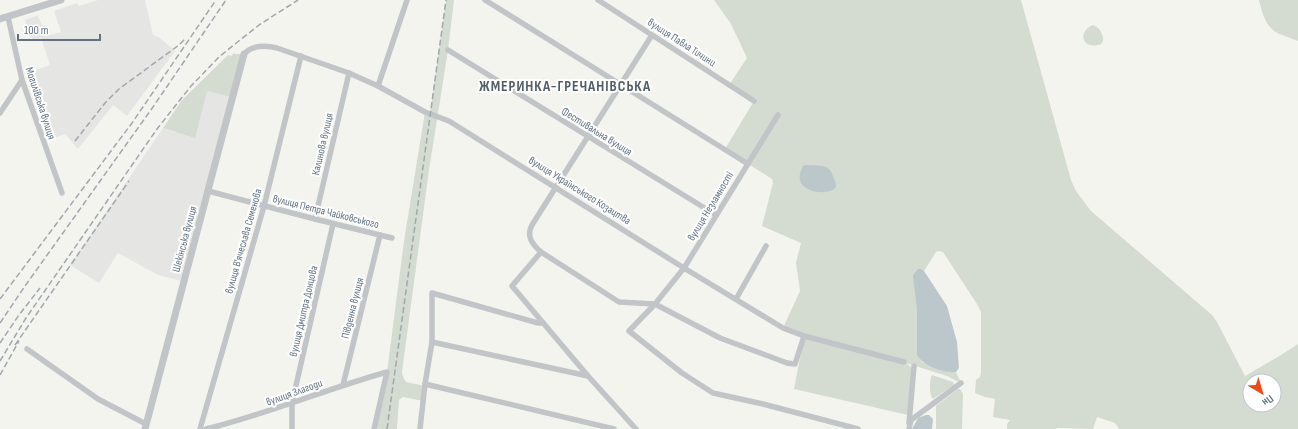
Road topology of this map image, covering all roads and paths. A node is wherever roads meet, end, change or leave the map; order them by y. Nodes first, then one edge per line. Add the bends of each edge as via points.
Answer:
1 (61, 0) edge
2 (407, 0) edge
3 (485, 0) edge
4 (598, 0) edge
5 (2, 18) edge
6 (652, 35) junction
7 (448, 50) dead end
8 (244, 54) joint
9 (301, 56) junction
10 (349, 73) junction
11 (22, 80) junction
12 (621, 84) junction
13 (378, 86) junction
14 (754, 101) dead end
15 (0, 113) edge
16 (778, 115) dead end
17 (588, 137) junction
18 (748, 164) junction
19 (556, 187) junction
20 (208, 191) junction
21 (62, 193) dead end
22 (264, 206) junction
23 (716, 216) junction
24 (315, 219) junction
25 (333, 224) junction
26 (380, 235) junction
27 (392, 238) dead end
28 (766, 246) dead end
29 (541, 252) junction
30 (684, 268) junction
31 (736, 299) junction
32 (655, 304) junction
33 (543, 322) junction
34 (804, 336) junction
35 (432, 342) junction
36 (27, 349) dead end
37 (904, 362) dead end
38 (914, 366) dead end
39 (588, 376) junction
40 (960, 383) dead end
41 (343, 384) junction
42 (425, 384) junction
43 (292, 403) junction
44 (145, 426) edge
45 (909, 426) edge
46 (219, 427) edge
47 (200, 429) edge
48 (206, 429) edge
49 (292, 429) edge
50 (374, 429) edge
51 (420, 429) edge
52 (614, 429) edge
53 (636, 429) edge
54 (858, 429) edge

1 - 5 street
2 - 13 street
3 - 12 street
4 - 6 street, вулиця Павла Тичини
5 - 11 street, Могилівська вулиця
6 - 12 street
6 - 14 street, вулиця Павла Тичини
7 - 17 street, Фестивальна вулиця
8 - 9 street, вулиця Українського Козацтва via 248,49 271,46
8 - 20 street, Шекінська вулиця
9 - 10 street, вулиця Українського Козацтва
9 - 22 street, вулиця В'ячеслава Семенова
10 - 13 street, вулиця Українського Козацтва
10 - 24 street, Калинова вулиця
11 - 15 street
11 - 21 street, Могилівська вулиця
12 - 17 street
12 - 18 street
13 - 19 street, вулиця Українського Козацтва via 425,112 449,121
16 - 18 street, вулиця Незламності
17 - 19 street
17 - 23 street, Фестивальна вулиця
18 - 23 street, вулиця Незламності
19 - 29 street via 529,231 532,242
19 - 30 street, вулиця Українського Козацтва
20 - 22 street, вулиця Петра Чайковського
20 - 44 street, Шекінська вулиця
22 - 24 street, вулиця Петра Чайковського
22 - 47 street, вулиця В'ячеслава Семенова
23 - 30 street, вулиця Незламності
24 - 25 street, вулиця Петра Чайковського
25 - 26 street, вулиця Петра Чайковського
25 - 43 street, вулиця Дмитра Донцова
26 - 27 street, вулиця Петра Чайковського
26 - 41 street, Південна вулиця
28 - 31 street
29 - 32 street via 619,302
29 - 33 street via 512,286
30 - 31 street, вулиця Українського Козацтва
30 - 32 street, вулиця Незламності
31 - 34 street, вулиця Українського Козацтва via 782,328
32 - 34 street via 720,338 786,363 795,364
32 - 54 street, вулиця Незламності via 629,331 682,373 713,393
33 - 35 street via 538,323 432,293
33 - 39 street
34 - 37 street, вулиця Українського Козацтва
35 - 39 street
35 - 42 street
36 - 44 street via 98,399
38 - 45 street
39 - 53 street
40 - 45 street via 914,417
41 - 43 street, вулиця Злагоди
41 - 50 street, вулиця Злагоди via 387,372
42 - 51 street
42 - 52 street
43 - 46 street, вулиця Злагоди
43 - 49 street, вулиця Дмитра Донцова
46 - 48 street, вулиця Злагоди

